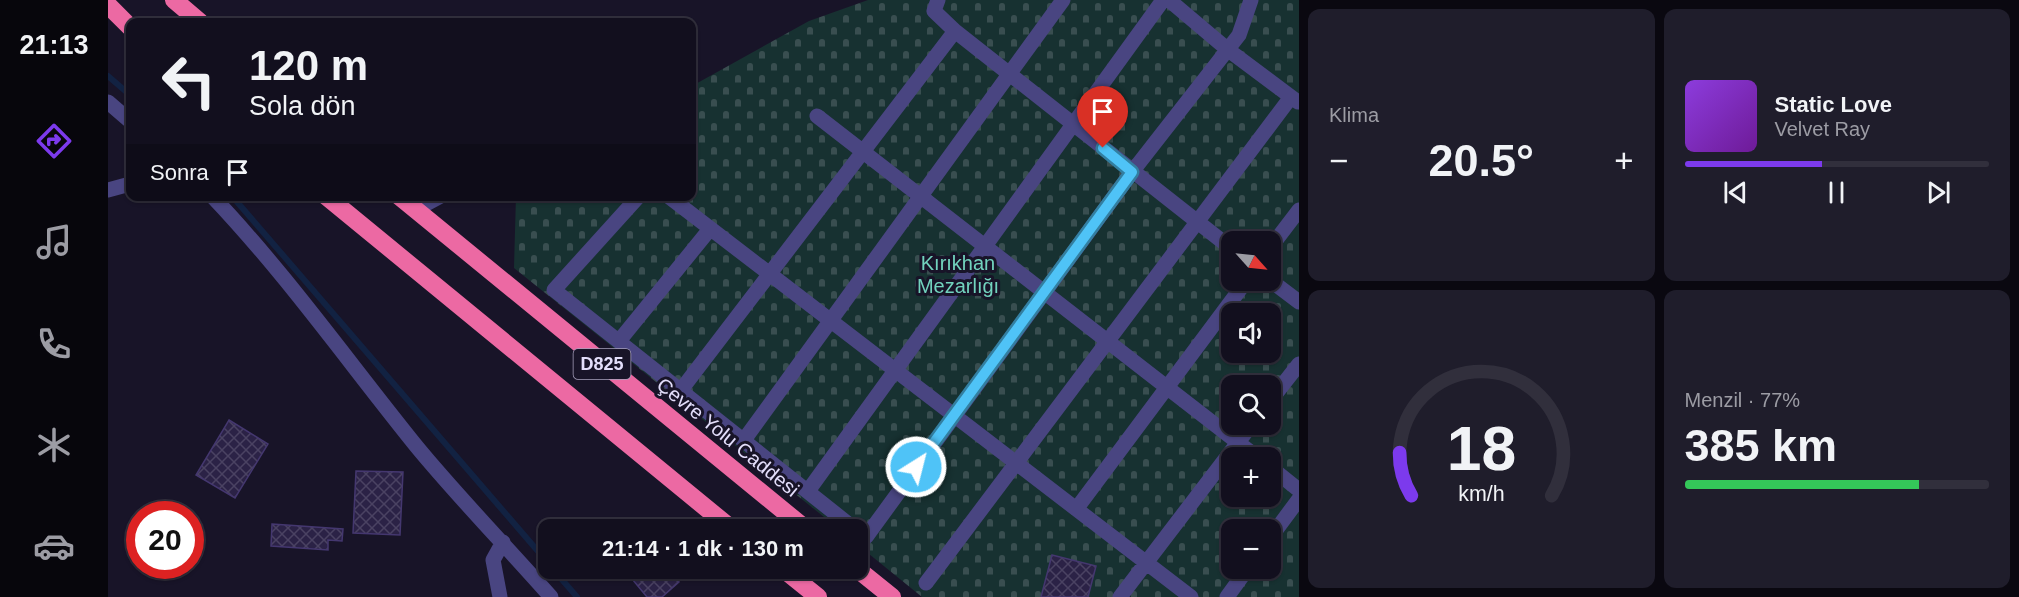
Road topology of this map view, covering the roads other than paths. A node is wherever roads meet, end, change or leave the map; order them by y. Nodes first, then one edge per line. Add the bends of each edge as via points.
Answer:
1 (174, 0) edge
2 (938, 0) edge
3 (1063, 0) edge
4 (1163, 0) edge
5 (1169, 0) edge
6 (1251, 0) edge
7 (108, 5) edge
8 (195, 18) edge
9 (126, 23) edge
10 (955, 31) junction
11 (1227, 49) junction
12 (1009, 75) junction
13 (1295, 100) edge
14 (108, 102) edge
15 (817, 116) dead end
16 (126, 118) edge
17 (1073, 125) junction
18 (863, 152) junction
19 (1132, 172) junction
20 (126, 185) edge
21 (108, 190) edge
22 (921, 196) junction
23 (217, 201) edge
24 (332, 201) edge
25 (405, 201) edge
26 (432, 201) edge
27 (634, 201) edge
28 (674, 201) edge
29 (415, 210) junction
30 (1299, 210) edge
31 (1197, 222) junction
32 (710, 229) junction
33 (1281, 234) edge
34 (1221, 241) edge
35 (985, 246) junction
36 (770, 274) junction
37 (1281, 288) edge
38 (1238, 291) edge
39 (1045, 292) junction
40 (1299, 302) edge
41 (830, 321) junction
42 (619, 341) junction
43 (1108, 341) junction
44 (1299, 364) edge
45 (895, 370) junction
46 (1167, 387) junction
47 (1281, 387) edge
48 (681, 390) junction
49 (954, 415) junction
50 (1244, 435) edge
51 (744, 440) junction
52 (1239, 442) junction
53 (1245, 447) edge
54 (1016, 462) junction
55 (1281, 476) edge
56 (1299, 490) edge
57 (808, 491) junction
58 (1299, 499) edge
59 (1077, 508) junction
60 (720, 519) edge
61 (794, 519) edge
62 (843, 519) edge
63 (1281, 523) edge
64 (868, 534) edge
65 (503, 542) junction
66 (1146, 562) junction
67 (868, 578) edge
68 (796, 579) edge
69 (1240, 579) edge
70 (927, 582) dead end
71 (500, 597) edge
72 (551, 597) edge
73 (819, 597) edge
74 (892, 597) edge
75 (1120, 597) edge
76 (1191, 597) edge
77 (1227, 597) edge

1 - 8 highway
2 - 10 street via 934,11
3 - 12 street
4 - 17 street
5 - 11 street
6 - 11 street via 1239,35
7 - 9 highway
10 - 12 street
10 - 18 street
11 - 13 street
11 - 19 street
12 - 17 street
12 - 22 street
13 - 31 street
14 - 16 street
15 - 18 street
17 - 19 street
17 - 35 street
18 - 22 street
18 - 36 street
19 - 31 street
19 - 39 street
20 - 21 street
22 - 35 street
22 - 41 street
23 - 65 street via 334,339 418,448
24 - 60 highway, D825
25 - 29 highway, Çevre Yolu Caddesi / D825
26 - 29 street
27 - 42 street via 554,290
28 - 32 street
29 - 61 highway, Çevre Yolu Caddesi / D825
30 - 33 street
31 - 34 street
31 - 43 street
32 - 36 street
32 - 42 street
35 - 39 street
35 - 45 street
36 - 41 street
36 - 48 street
37 - 40 street
38 - 46 street
39 - 43 street
39 - 49 street
41 - 45 street
41 - 51 street
42 - 48 street
43 - 46 street
43 - 54 street
44 - 47 street
45 - 49 street
45 - 57 street
46 - 52 street
46 - 59 street
48 - 51 street
49 - 54 street
49 - 64 street
50 - 52 street
51 - 57 street
52 - 53 street
52 - 66 street
54 - 59 street
54 - 70 street
55 - 56 street
57 - 62 street
58 - 63 street
59 - 66 street
65 - 71 street via 493,560
65 - 72 street
66 - 75 street
66 - 76 street
67 - 74 highway
68 - 73 highway
69 - 77 street

